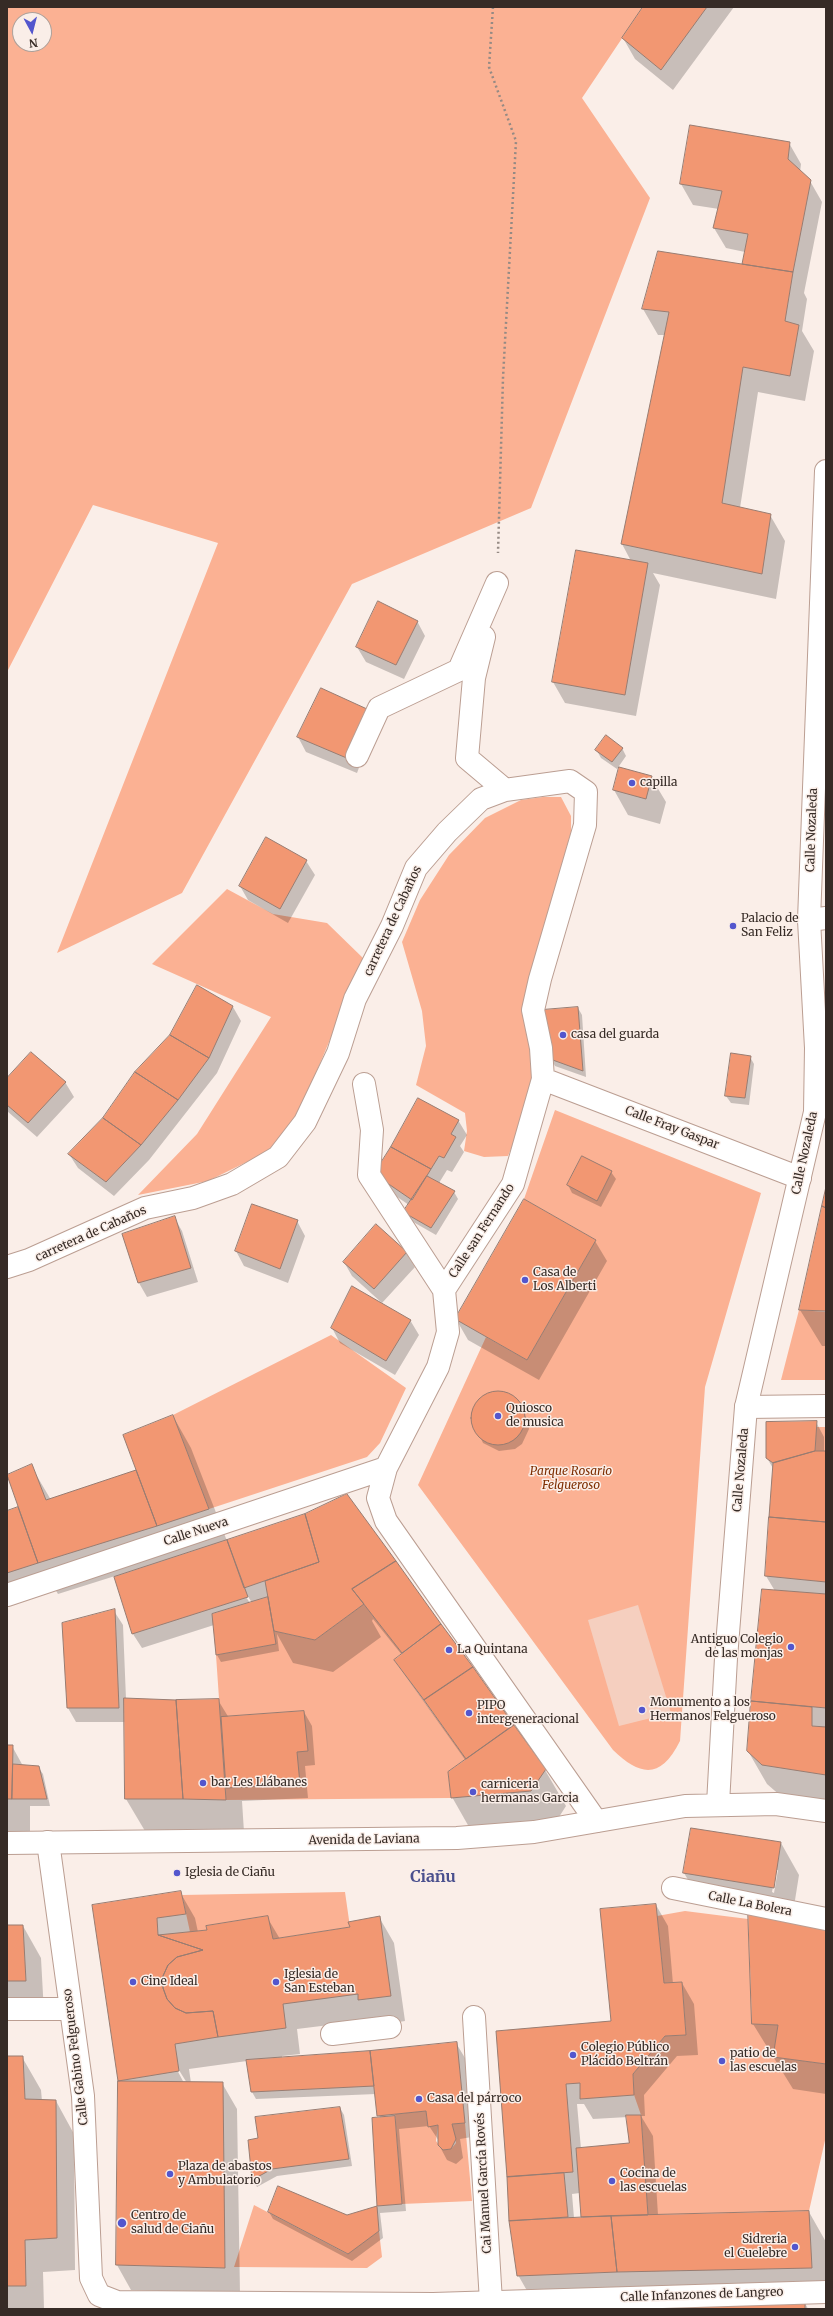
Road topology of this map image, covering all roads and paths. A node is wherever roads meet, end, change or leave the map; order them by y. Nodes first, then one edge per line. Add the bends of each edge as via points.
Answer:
1 (493, 7) edge
2 (826, 471) edge
3 (497, 583) junction
4 (357, 756) dead end
5 (505, 790) junction
6 (817, 919) edge
7 (821, 1051) edge
8 (543, 1079) junction
9 (364, 1084) dead end
10 (800, 1178) junction
11 (7, 1267) edge
12 (444, 1290) junction
13 (826, 1406) edge
14 (746, 1407) junction
15 (386, 1468) junction
16 (7, 1595) edge
17 (718, 1804) junction
18 (826, 1811) edge
19 (596, 1821) junction
20 (48, 1842) junction
21 (7, 1843) edge
22 (674, 1888) dead end
23 (826, 1919) edge
24 (7, 2009) edge
25 (71, 2009) junction
26 (474, 2017) dead end
27 (390, 2027) dead end
28 (332, 2034) dead end
29 (826, 2292) edge
30 (99, 2295) joint
31 (490, 2302) junction
32 (433, 2306) edge

1 - 3 path via 489,67 516,141 503,378
2 - 6 street, Calle Nozaleda
3 - 4 street via 459,670 379,708
3 - 5 street via 474,678 467,758
5 - 8 street, carretera de Cabaños via 570,781 586,792 585,825 533,1010 541,1048
5 - 11 street, carretera de Cabaños via 482,799 447,832 416,868 392,926 356,999 338,1053 308,1115 278,1157 232,1184 193,1198 145,1208 30,1260
6 - 7 street, Calle Nozaleda
7 - 10 street, Calle Nozaleda via 815,1112
8 - 10 street, Calle Fray Gaspar
8 - 12 street, Calle san Fernando via 513,1184
9 - 12 street via 372,1130 369,1175
10 - 14 street, Calle Nozaleda
12 - 15 street via 448,1332 438,1367
13 - 14 street
14 - 17 street, Calle Nozaleda via 726,1658
15 - 16 street, Calle Nueva
15 - 19 street via 378,1498 386,1521
17 - 18 street, Avenida de Laviana via 776,1804
17 - 19 street, Avenida de Laviana via 685,1806
19 - 20 street, Avenida de Laviana via 534,1832 457,1838
20 - 21 street, Avenida de Laviana
20 - 25 street, Calle Gabino Felgueroso
22 - 23 street, Calle La Bolera
24 - 25 street
25 - 30 street, Calle Gabino Felgueroso via 83,2096 91,2278
26 - 31 street, Cai Manuel García Rovés
27 - 28 street
29 - 31 street, Calle Infanzones de Langreo
30 - 32 street, Calle Infanzones de Langreo via 117,2302
31 - 32 street, Calle Infanzones de Langreo

